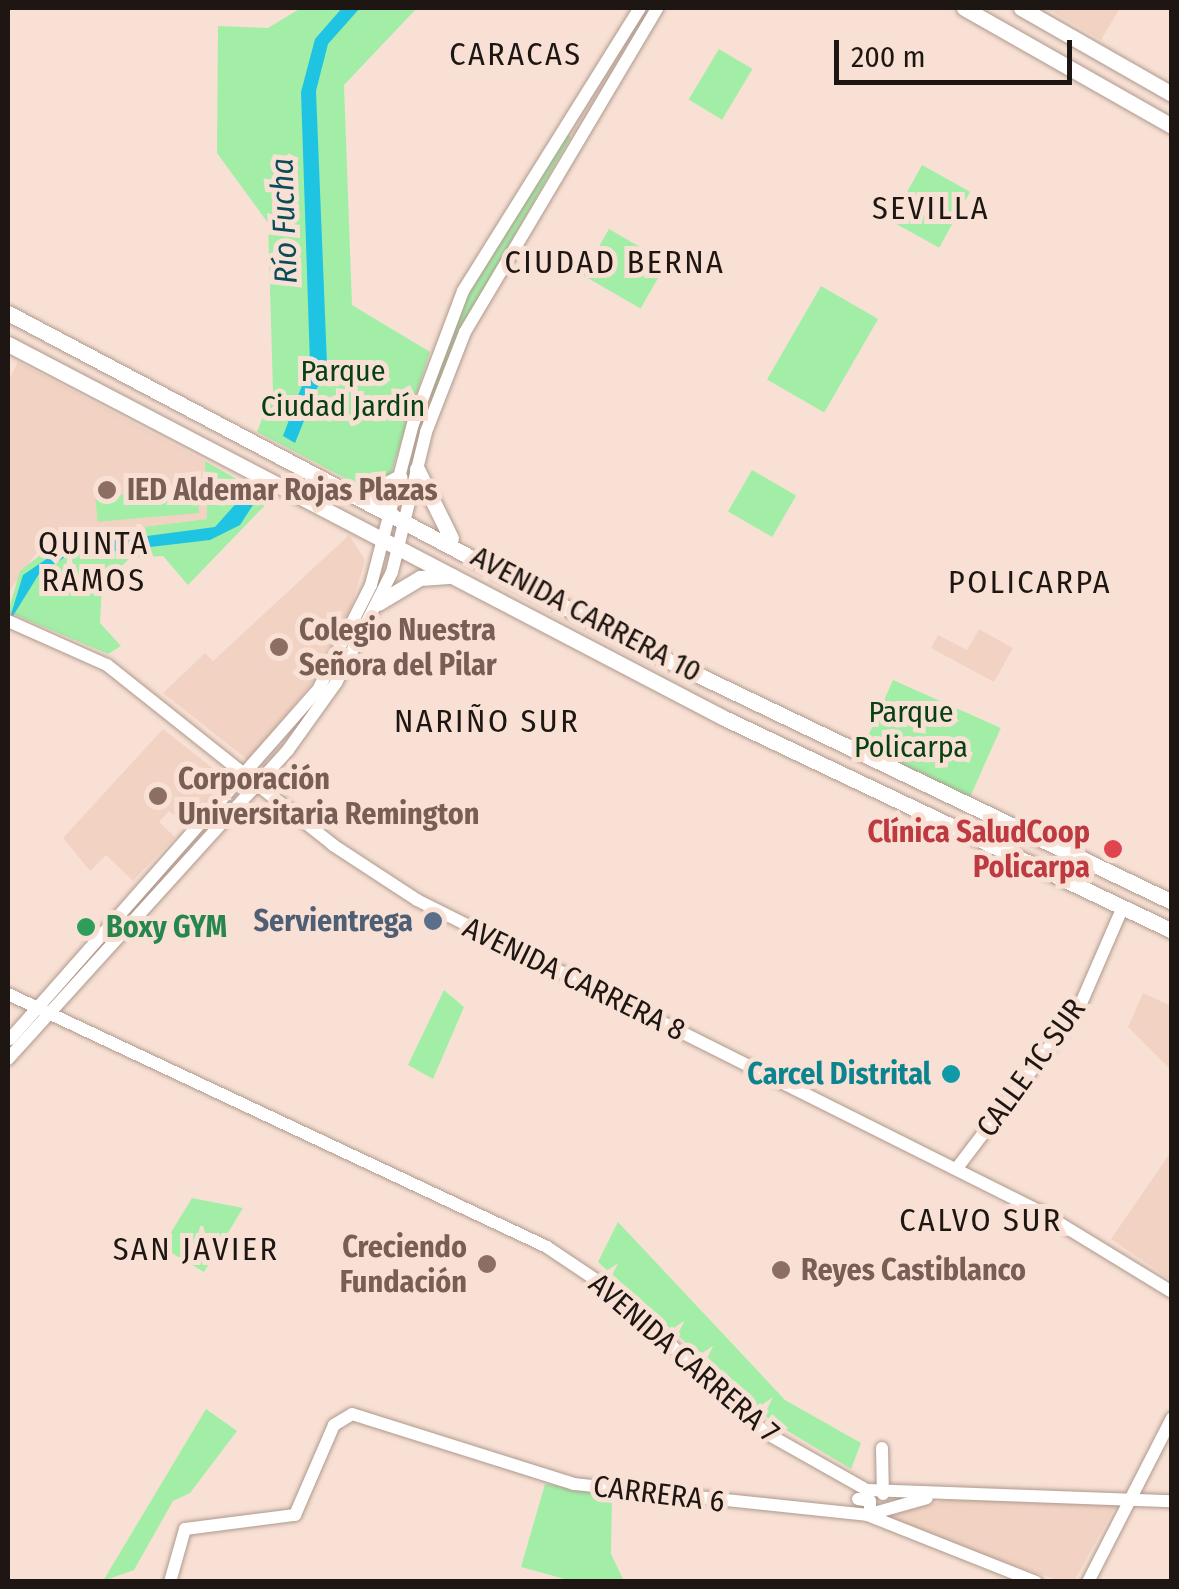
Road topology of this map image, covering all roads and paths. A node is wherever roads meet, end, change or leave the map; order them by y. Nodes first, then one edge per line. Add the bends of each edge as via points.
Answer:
1 (640, 8) edge
2 (657, 8) edge
3 (964, 8) edge
4 (1021, 8) edge
5 (1172, 94) edge
6 (1172, 126) edge
7 (8, 313) edge
8 (8, 344) edge
9 (417, 470) junction
10 (400, 477) junction
11 (363, 494) junction
12 (400, 513) junction
13 (392, 544) junction
14 (457, 545) junction
15 (456, 576) junction
16 (378, 603) junction
17 (10, 622) edge
18 (252, 782) junction
19 (1172, 902) edge
20 (1122, 909) junction
21 (1172, 931) edge
22 (8, 994) edge
23 (40, 1009) junction
24 (8, 1043) edge
25 (8, 1059) edge
26 (956, 1168) junction
27 (1172, 1292) edge
28 (1172, 1418) edge
29 (882, 1448) dead end
30 (855, 1484) junction
31 (952, 1492) junction
32 (1136, 1492) junction
33 (883, 1494) junction
34 (1172, 1501) edge
35 (861, 1509) junction
36 (170, 1582) edge
37 (1036, 1582) edge
38 (1088, 1582) edge

1 - 10 main road via 463,291
2 - 9 main road via 496,268
3 - 6 main road
4 - 5 main road
7 - 11 main road, AVENIDA CARRERA 10
8 - 13 main road, AVENIDA CARRERA 10
9 - 12 main road
9 - 14 main road
10 - 11 main road via 383,493
10 - 12 main road
11 - 12 main road, AVENIDA CARRERA 10
12 - 13 main road
12 - 14 main road, AVENIDA CARRERA 10
13 - 15 main road, AVENIDA CARRERA 10
13 - 16 main road
13 - 18 main road via 333,664
14 - 19 main road, AVENIDA CARRERA 10 via 818,736
15 - 16 main road via 420,578
15 - 20 main road, AVENIDA CARRERA 10 via 873,793
16 - 18 main road via 319,710
17 - 18 main road, AVENIDA CARRERA 8 via 96,658
18 - 23 main road
18 - 26 main road, AVENIDA CARRERA 8 via 434,908
20 - 21 main road, AVENIDA CARRERA 10
20 - 26 main road, CALLE 1C SUR via 1085,996
22 - 23 main road, AVENIDA CARRERA 7
23 - 24 main road
23 - 25 main road
23 - 30 main road, AVENIDA CARRERA 7 via 547,1247 614,1292 764,1432
26 - 27 main road, AVENIDA CARRERA 8
28 - 32 main road
29 - 33 main road
30 - 33 main road, AVENIDA CARRERA 7
30 - 35 main road
31 - 32 main road, AVENIDA CARRERA 7
31 - 33 main road, AVENIDA CARRERA 7
31 - 35 main road
32 - 34 main road, AVENIDA CARRERA 7
32 - 38 main road
35 - 36 main road, CARRERA 6 via 640,1494 482,1460 347,1415 334,1424 295,1516 183,1532
35 - 37 main road, CARRERA 6

